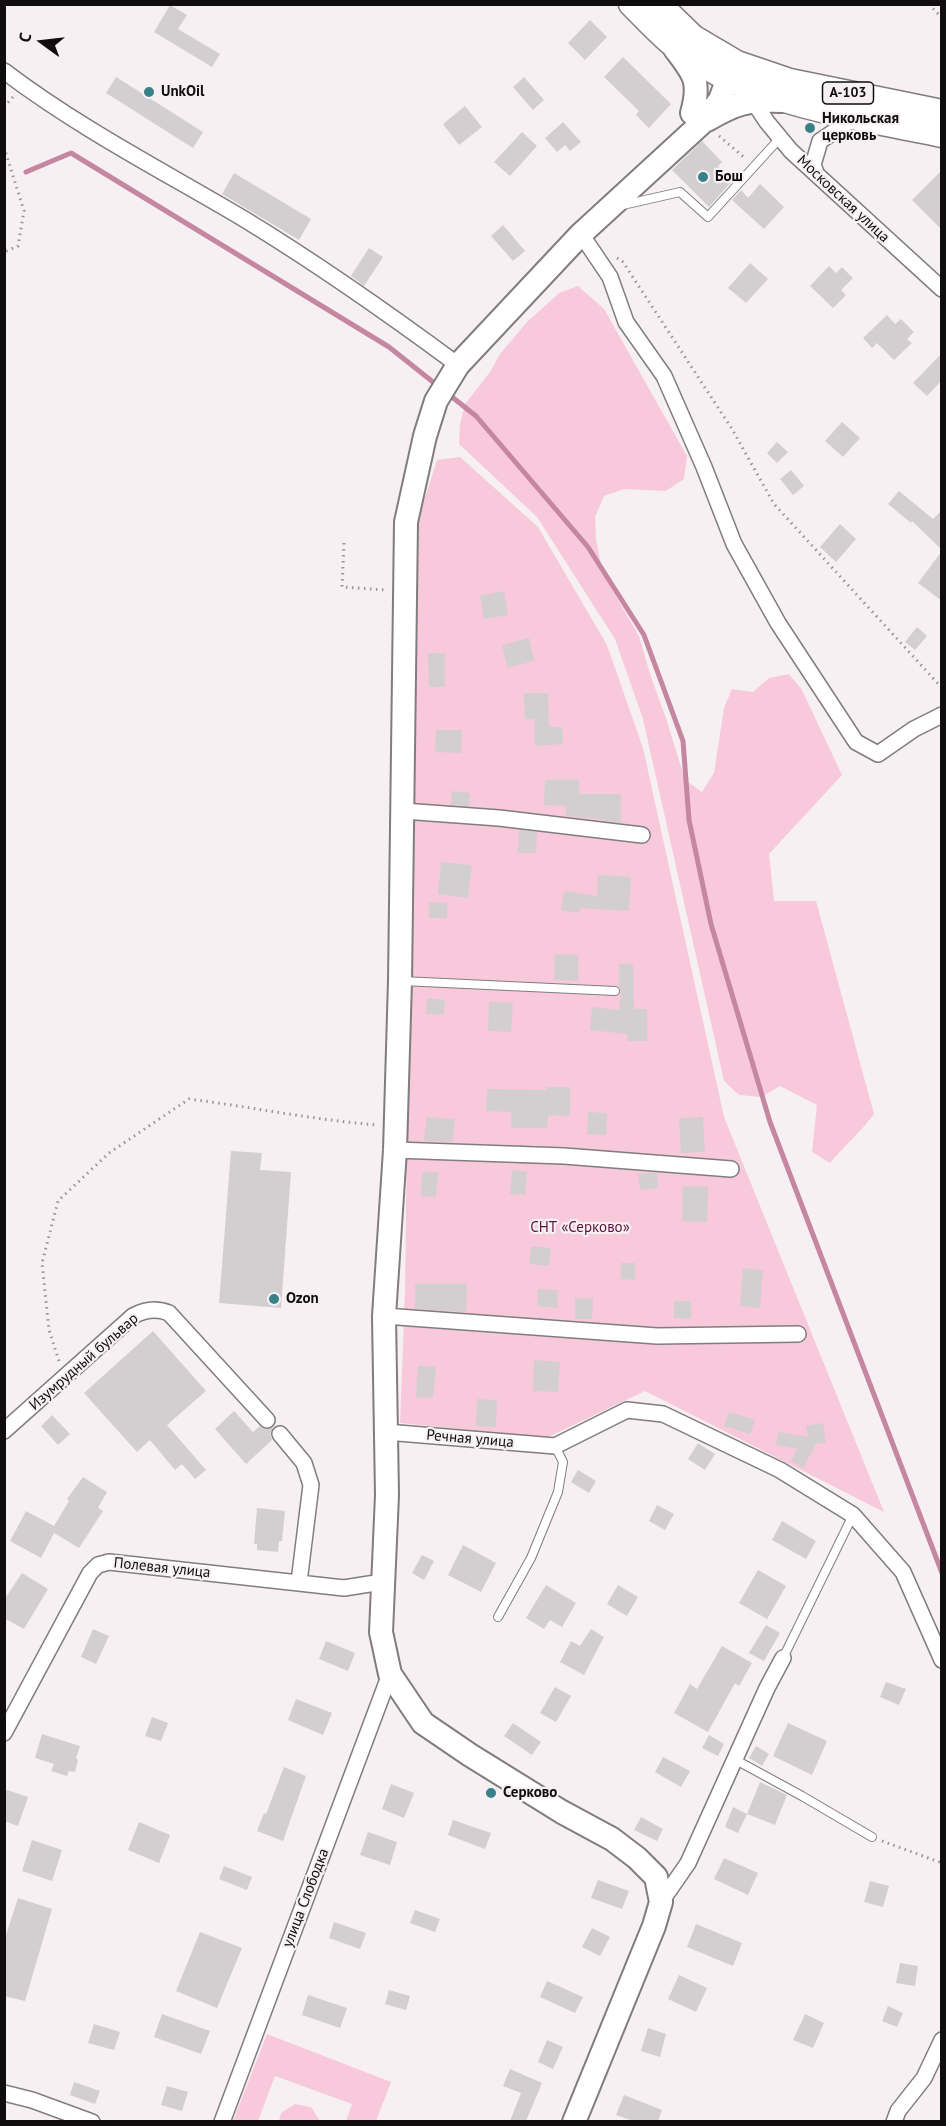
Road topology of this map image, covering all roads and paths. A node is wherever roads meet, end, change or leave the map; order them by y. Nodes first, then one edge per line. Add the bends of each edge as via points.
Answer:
1 (631, 4) edge
2 (659, 4) edge
3 (929, 4) edge
4 (942, 18) edge
5 (672, 44) junction
6 (4, 70) edge
7 (730, 76) junction
8 (942, 112) edge
9 (856, 117) junction
10 (703, 122) junction
11 (942, 135) edge
12 (780, 138) junction
13 (4, 147) edge
14 (754, 166) junction
15 (817, 175) junction
16 (609, 208) junction
17 (581, 234) junction
18 (4, 252) edge
19 (615, 257) dead end
20 (942, 289) edge
21 (447, 383) junction
22 (344, 543) dead end
23 (406, 591) junction
24 (942, 687) edge
25 (942, 715) edge
26 (403, 811) junction
27 (642, 836) dead end
28 (400, 981) junction
29 (615, 991) dead end
30 (396, 1126) junction
31 (395, 1150) junction
32 (731, 1169) dead end
33 (384, 1316) junction
34 (798, 1334) dead end
35 (65, 1377) junction
36 (267, 1420) dead end
37 (4, 1431) edge
38 (386, 1432) junction
39 (280, 1434) dead end
40 (555, 1446) junction
41 (853, 1515) junction
42 (299, 1582) junction
43 (382, 1582) junction
44 (498, 1617) dead end
45 (783, 1658) joint
46 (942, 1660) edge
47 (390, 1674) junction
48 (4, 1733) edge
49 (734, 1759) junction
50 (872, 1837) joint
51 (942, 1863) edge
52 (661, 1902) junction
53 (942, 2040) edge
54 (4, 2094) edge
55 (92, 2121) edge
56 (222, 2121) edge
57 (574, 2121) edge
58 (894, 2121) edge

1 - 5 main road, Московская улица
2 - 7 main road, Московская улица
3 - 4 path
5 - 7 main road, Московская улица
5 - 10 main road via 692,73
6 - 21 street via 95,134 245,220 367,298
7 - 8 main road, А-103 via 737,63 790,81
7 - 9 main road, А-103 via 790,101
7 - 10 main road
7 - 10 main road via 744,102
7 - 12 street, Московская улица
9 - 11 main road, А-103
9 - 15 street via 820,141 813,165
10 - 14 path
10 - 16 main road
12 - 14 lane
12 - 15 street, Московская улица
13 - 18 path via 24,211 18,246
14 - 16 lane via 708,217 680,192
15 - 20 street, Московская улица
16 - 17 main road
17 - 21 main road
17 - 25 street via 610,277 626,322 664,376 734,544 778,623 856,742 878,754
19 - 24 path via 623,262 726,419 774,504
21 - 23 main road via 425,435 406,522
22 - 23 path via 342,587
23 - 26 main road
26 - 27 street
26 - 28 main road
28 - 29 lane
28 - 30 main road
30 - 31 main road
30 - 35 path via 329,1121 189,1100 109,1153 57,1201 42,1263 49,1330
31 - 32 street via 564,1156
31 - 33 main road
33 - 34 street via 657,1336
33 - 38 main road
35 - 36 street, Изумрудный бульвар via 133,1316 162,1310
35 - 37 street, Изумрудный бульвар
38 - 40 street, Речная улица
38 - 43 main road
39 - 42 street via 304,1463 311,1485
40 - 41 street via 627,1410 663,1414 780,1470
40 - 44 lane via 563,1462 558,1492 531,1558
41 - 45 lane
41 - 46 street via 903,1572
42 - 43 street, Полевая улица via 344,1588
42 - 48 street, Полевая улица via 109,1562 98,1565 90,1573
43 - 47 main road via 381,1632
45 - 49 street
47 - 52 main road via 423,1723 637,1858 656,1877
47 - 56 street, улица Слободка
49 - 50 lane
49 - 52 street via 688,1863
50 - 51 path
52 - 57 main road
53 - 58 street via 924,2078
54 - 55 street

